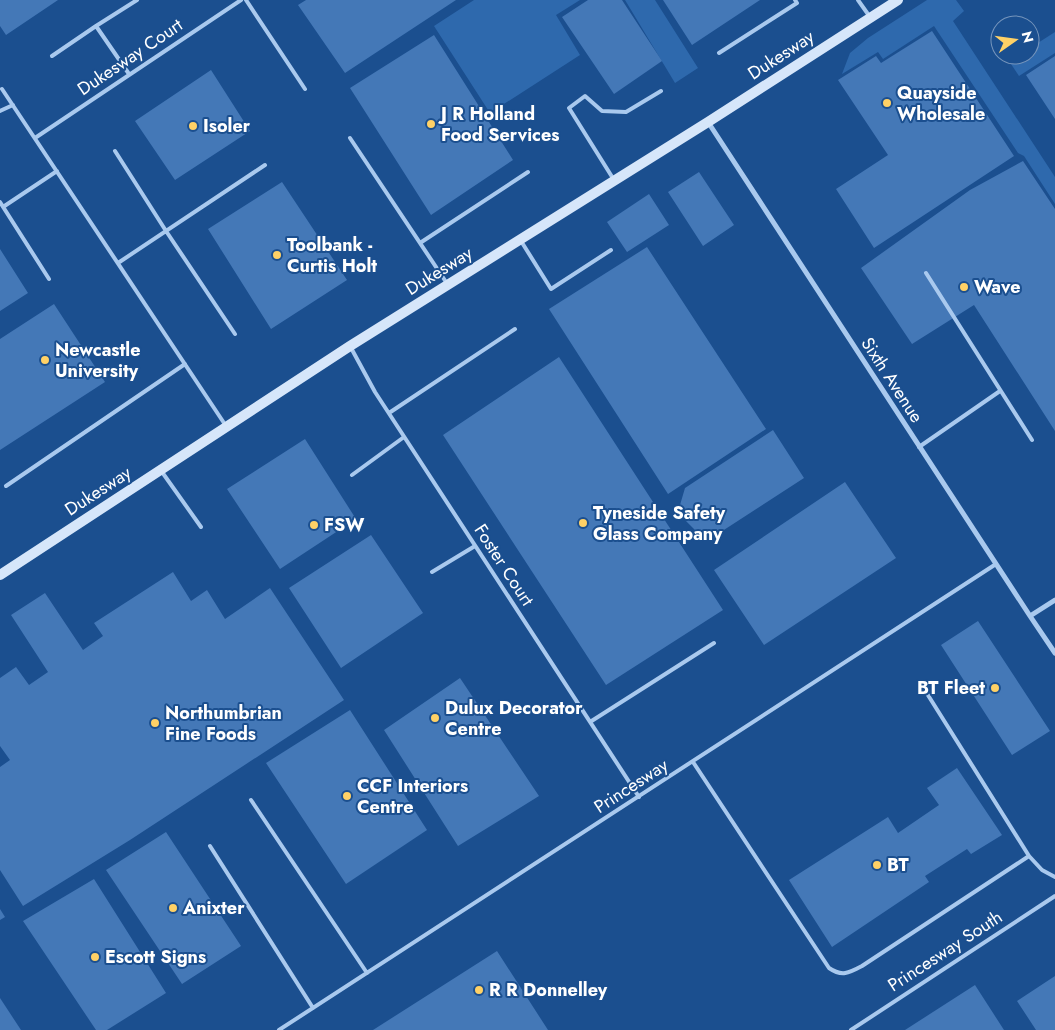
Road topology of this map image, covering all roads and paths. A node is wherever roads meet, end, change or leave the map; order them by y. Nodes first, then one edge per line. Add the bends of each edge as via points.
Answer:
1 (137, 0) edge
2 (241, 0) edge
3 (246, 0) edge
4 (795, 0) edge
5 (858, 0) edge
6 (898, 0) edge
7 (870, 18) junction
8 (96, 26) junction
9 (719, 53) dead end
10 (52, 56) dead end
11 (129, 74) junction
12 (2, 89) dead end
13 (305, 89) dead end
14 (661, 90) dead end
15 (13, 106) junction
16 (0, 111) edge
17 (708, 122) junction
18 (35, 138) junction
19 (350, 138) dead end
20 (115, 151) dead end
21 (265, 165) dead end
22 (56, 171) junction
23 (528, 172) dead end
24 (614, 180) junction
25 (0, 202) edge
26 (3, 207) junction
27 (166, 231) junction
28 (520, 239) junction
29 (420, 243) junction
30 (611, 250) dead end
31 (118, 263) junction
32 (926, 274) dead end
33 (48, 278) dead end
34 (448, 285) junction
35 (515, 329) dead end
36 (235, 334) dead end
37 (350, 346) junction
38 (185, 364) junction
39 (1000, 391) junction
40 (389, 413) junction
41 (226, 426) junction
42 (404, 437) junction
43 (1032, 440) dead end
44 (919, 447) junction
45 (160, 470) junction
46 (352, 475) dead end
47 (6, 486) dead end
48 (201, 527) dead end
49 (475, 546) junction
50 (996, 564) junction
51 (432, 572) dead end
52 (0, 575) edge
53 (1055, 600) edge
54 (1030, 616) junction
55 (714, 643) dead end
56 (1055, 653) edge
57 (921, 684) dead end
58 (590, 722) junction
59 (693, 762) junction
60 (639, 797) junction
61 (252, 800) dead end
62 (210, 846) dead end
63 (1029, 856) junction
64 (1055, 877) edge
65 (1055, 896) edge
66 (367, 973) junction
67 (313, 1008) junction
68 (279, 1030) edge
69 (851, 1030) edge

1 - 8 lane
2 - 11 lane, Dukesway Court
3 - 13 lane
4 - 9 lane via 797,4
5 - 7 lane
6 - 7 street, Dukesway
7 - 17 street, Dukesway
8 - 10 lane
8 - 11 lane
11 - 18 lane, Dukesway Court
12 - 15 lane
14 - 24 lane via 626,112 602,111 585,96 569,108
15 - 16 lane
15 - 18 lane
17 - 24 street, Dukesway
17 - 44 street, Sixth Avenue
18 - 22 lane
19 - 29 lane
20 - 27 lane
21 - 27 lane
22 - 26 lane
22 - 31 lane
23 - 29 lane
24 - 28 street, Dukesway
25 - 26 lane
26 - 33 lane
27 - 31 lane
27 - 36 lane
28 - 30 lane via 551,289
28 - 34 street, Dukesway
29 - 34 lane
31 - 38 lane
32 - 39 lane
34 - 37 street, Dukesway
35 - 40 lane
37 - 40 lane, Foster Court
37 - 41 street, Dukesway
38 - 41 lane
38 - 47 lane
39 - 43 lane
39 - 44 lane
40 - 42 lane, Foster Court
41 - 45 street, Dukesway
42 - 46 lane
42 - 49 lane, Foster Court
44 - 50 street, Sixth Avenue
45 - 48 lane
45 - 52 street, Dukesway
49 - 51 lane
49 - 58 lane, Foster Court
50 - 54 street, Sixth Avenue
50 - 59 lane, Princesway
53 - 54 street
54 - 56 street, Sixth Avenue
55 - 58 lane
57 - 63 lane
58 - 60 lane, Foster Court
59 - 60 lane, Princesway
59 - 63 lane via 829,968 836,973 844,974 862,966
60 - 66 lane, Princesway
61 - 66 lane
62 - 67 lane
63 - 64 lane via 1042,870
65 - 69 lane, Princesway South
66 - 67 lane, Princesway
67 - 68 lane, Princesway

